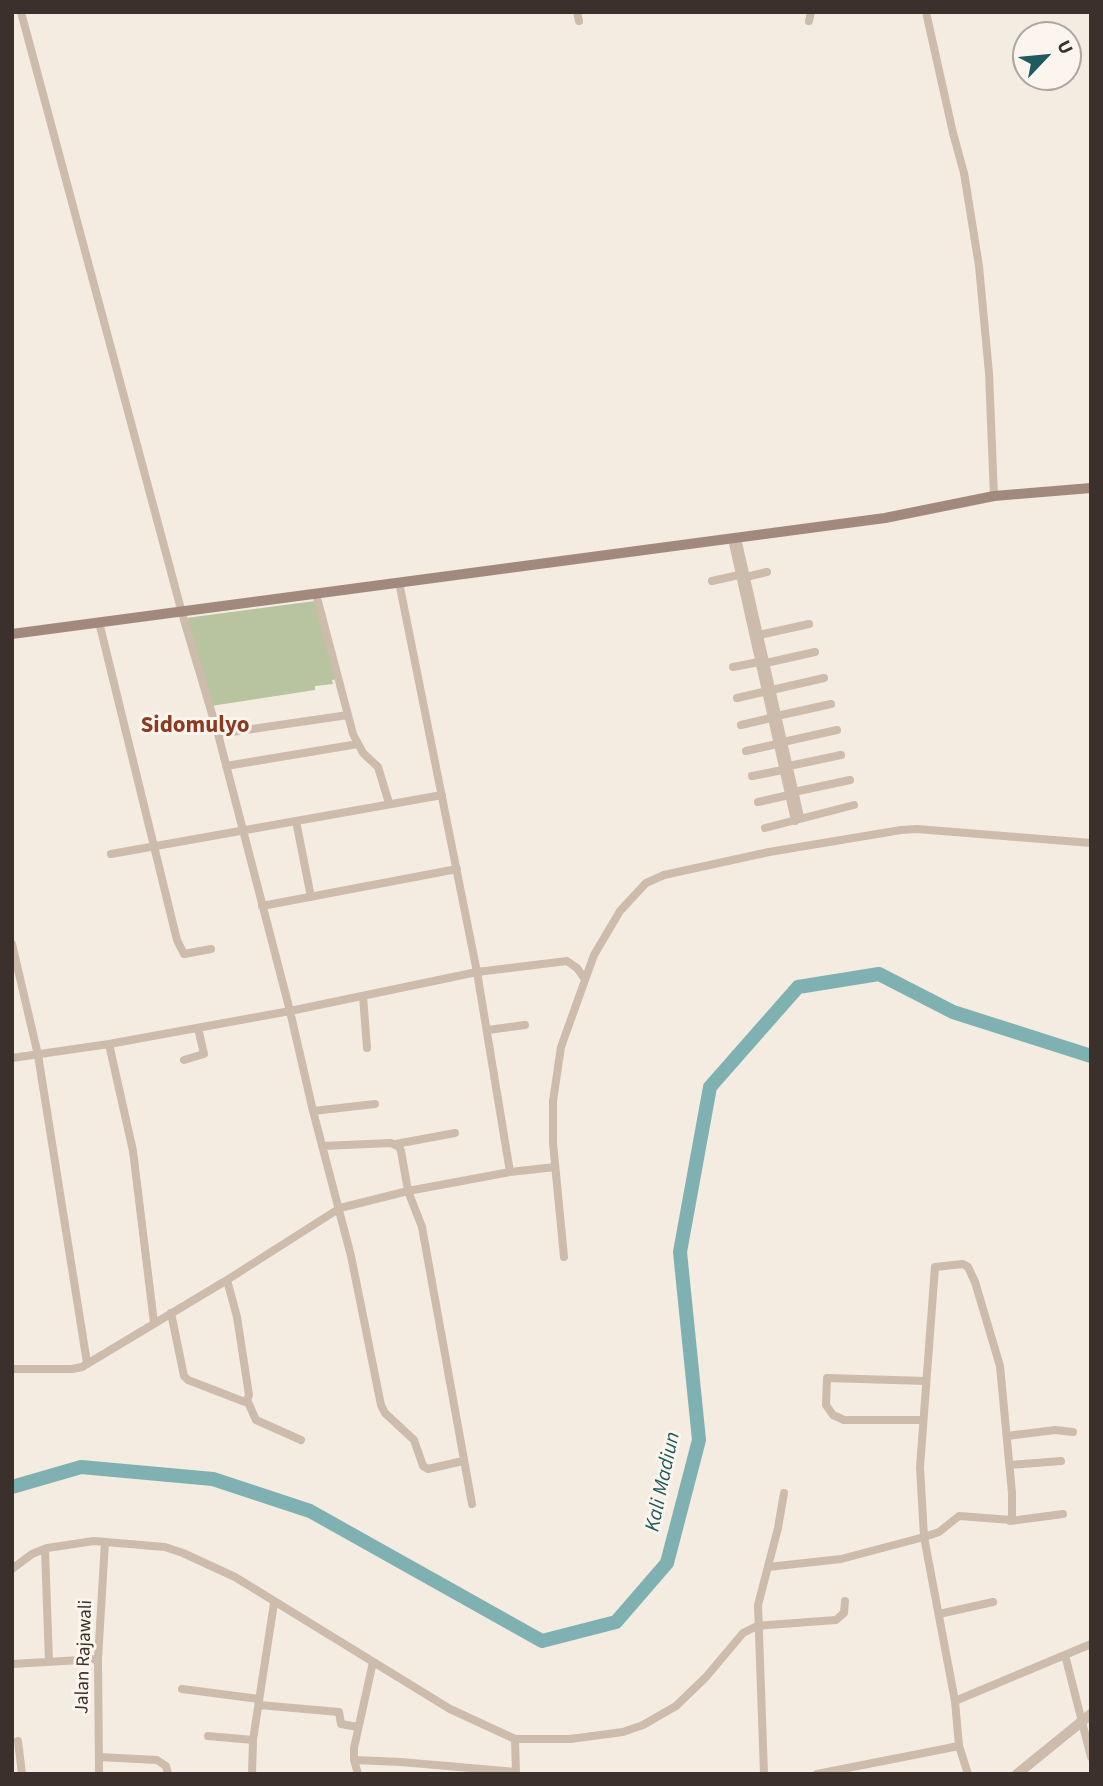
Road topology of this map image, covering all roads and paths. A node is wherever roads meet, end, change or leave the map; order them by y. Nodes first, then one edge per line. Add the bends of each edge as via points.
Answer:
1 (21, 12) edge
2 (926, 12) edge
3 (1091, 488) edge
4 (994, 496) junction
5 (735, 539) junction
6 (767, 572) dead end
7 (743, 576) junction
8 (712, 581) dead end
9 (398, 582) junction
10 (316, 594) junction
11 (182, 613) junction
12 (99, 622) junction
13 (809, 624) dead end
14 (12, 635) edge
15 (759, 635) junction
16 (816, 652) dead end
17 (762, 662) junction
18 (733, 667) dead end
19 (824, 678) dead end
20 (768, 687) junction
21 (737, 698) dead end
22 (831, 704) dead end
23 (348, 715) junction
24 (774, 717) junction
25 (741, 725) dead end
26 (837, 730) dead end
27 (218, 734) junction
28 (780, 743) junction
29 (358, 744) junction
30 (746, 751) dead end
31 (841, 755) dead end
32 (226, 766) junction
33 (786, 768) junction
34 (752, 776) dead end
35 (849, 780) dead end
36 (792, 794) junction
37 (442, 795) junction
38 (758, 802) dead end
39 (388, 803) junction
40 (854, 805) dead end
41 (797, 819) junction
42 (296, 821) junction
43 (765, 828) dead end
44 (243, 830) junction
45 (1091, 843) edge
46 (153, 846) junction
47 (111, 854) dead end
48 (457, 869) junction
49 (311, 897) junction
50 (262, 906) junction
51 (12, 944) edge
52 (211, 949) dead end
53 (477, 972) junction
54 (584, 978) junction
55 (363, 996) junction
56 (290, 1011) junction
57 (526, 1025) dead end
58 (198, 1028) junction
59 (488, 1030) junction
60 (109, 1044) junction
61 (367, 1048) dead end
62 (38, 1055) junction
63 (12, 1058) edge
64 (184, 1060) dead end
65 (374, 1104) dead end
66 (313, 1111) junction
67 (456, 1133) dead end
68 (396, 1144) junction
69 (322, 1146) junction
70 (555, 1167) junction
71 (510, 1172) junction
72 (408, 1192) junction
73 (340, 1208) junction
74 (564, 1257) dead end
75 (227, 1280) junction
76 (171, 1313) junction
77 (154, 1323) junction
78 (87, 1363) junction
79 (12, 1369) edge
80 (926, 1381) junction
81 (247, 1400) junction
82 (923, 1420) junction
83 (1073, 1432) dead end
84 (1007, 1436) junction
85 (301, 1440) dead end
86 (463, 1461) junction
87 (1061, 1461) dead end
88 (1010, 1465) junction
89 (784, 1493) dead end
90 (472, 1504) dead end
91 (1063, 1514) dead end
92 (1010, 1521) junction
93 (923, 1537) junction
94 (105, 1542) junction
95 (45, 1549) junction
96 (768, 1567) junction
97 (12, 1569) edge
98 (845, 1601) dead end
99 (993, 1602) dead end
100 (274, 1603) junction
101 (939, 1614) junction
102 (757, 1626) junction
103 (1091, 1644) edge
104 (1065, 1655) junction
105 (99, 1659) junction
106 (49, 1662) junction
107 (373, 1662) junction
108 (12, 1664) edge
109 (182, 1689) dead end
110 (955, 1701) junction
111 (259, 1702) junction
112 (1091, 1714) edge
113 (1082, 1722) junction
114 (358, 1727) junction
115 (208, 1736) dead end
116 (515, 1739) junction
117 (253, 1740) junction
118 (18, 1741) dead end
119 (959, 1746) junction
120 (99, 1757) junction
121 (1091, 1757) edge
122 (354, 1760) junction
123 (516, 1773) edge
124 (22, 1774) edge
125 (99, 1774) edge
126 (168, 1774) edge
127 (252, 1774) edge
128 (358, 1774) edge
129 (764, 1774) edge
130 (817, 1774) edge
131 (968, 1774) edge
132 (1017, 1774) edge

1 - 11 street
2 - 4 street via 964,173 979,266
3 - 4 main road
4 - 5 main road via 885,518
5 - 7 street
5 - 9 main road
6 - 7 street
7 - 8 street
7 - 15 street
7 - 17 street
9 - 10 main road
9 - 37 street
10 - 11 main road
10 - 23 street
11 - 12 main road
11 - 27 street
12 - 14 main road
12 - 46 street
13 - 15 street
15 - 17 street
16 - 17 street
17 - 18 street
17 - 20 street
19 - 20 street
20 - 21 street
20 - 24 street
22 - 24 street
23 - 27 street
23 - 29 street
24 - 25 street
24 - 28 street
26 - 28 street
27 - 32 street
28 - 30 street
28 - 33 street
29 - 32 street
29 - 39 street via 379,766
31 - 33 street
32 - 44 street
33 - 34 street
33 - 36 street
35 - 36 street
36 - 38 street
36 - 41 street
37 - 39 street
37 - 48 street
39 - 42 street
40 - 41 street
41 - 43 street
42 - 44 street
42 - 49 street
44 - 46 street
44 - 50 street
45 - 54 street via 901,830 664,875 646,883 620,912
46 - 47 street
46 - 52 street via 181,951 186,955
48 - 49 street
48 - 53 street
49 - 50 street
50 - 56 street
51 - 62 street
53 - 54 street via 566,961
53 - 55 street
53 - 59 street
54 - 70 street via 561,1047 553,1101
55 - 56 street
55 - 61 street
56 - 58 street
56 - 66 street
57 - 59 street
58 - 60 street
58 - 64 street via 204,1054
59 - 71 street
60 - 62 street
60 - 77 street via 133,1151
62 - 63 street
62 - 78 street
65 - 66 street
66 - 69 street
67 - 68 street
68 - 69 street
68 - 72 street
69 - 73 street
70 - 71 street
70 - 74 street
71 - 72 street
72 - 73 street
72 - 86 street via 422,1227
73 - 75 street
73 - 86 street via 381,1405 414,1440 423,1466 428,1469
75 - 76 street
75 - 81 street
76 - 77 street
76 - 81 street via 184,1376
77 - 78 street
78 - 79 street via 72,1369
80 - 82 street
80 - 82 street via 827,1378 826,1405 844,1420
80 - 84 street via 935,1267 963,1264 975,1282 997,1353
81 - 85 street via 256,1420
82 - 93 street
83 - 84 street
84 - 88 street
86 - 90 street
87 - 88 street
88 - 92 street
89 - 96 street
91 - 92 street
92 - 93 street via 959,1516 939,1532
93 - 96 street via 841,1559
93 - 101 street
94 - 95 street
94 - 100 street via 183,1553 235,1577
94 - 105 street, Jalan Rajawali
95 - 97 street
95 - 106 street
96 - 102 street
98 - 102 street via 844,1613 835,1620
99 - 101 street
100 - 107 street
100 - 111 street
101 - 110 street
102 - 116 street via 743,1633 676,1706 643,1725 570,1740
102 - 129 street
103 - 104 street
104 - 110 street
104 - 113 street
105 - 106 street
105 - 120 street, Jalan Rajawali
106 - 108 street
107 - 114 street
107 - 116 street via 450,1709
109 - 111 street
110 - 119 street
111 - 114 street via 339,1712 341,1724
111 - 117 street
112 - 113 street
113 - 121 street
113 - 132 street
114 - 122 street
115 - 117 street
116 - 123 street
117 - 127 street
118 - 124 street
119 - 130 street
119 - 131 street
120 - 125 street, Jalan Rajawali
120 - 126 street via 157,1760
122 - 123 street
122 - 128 street

